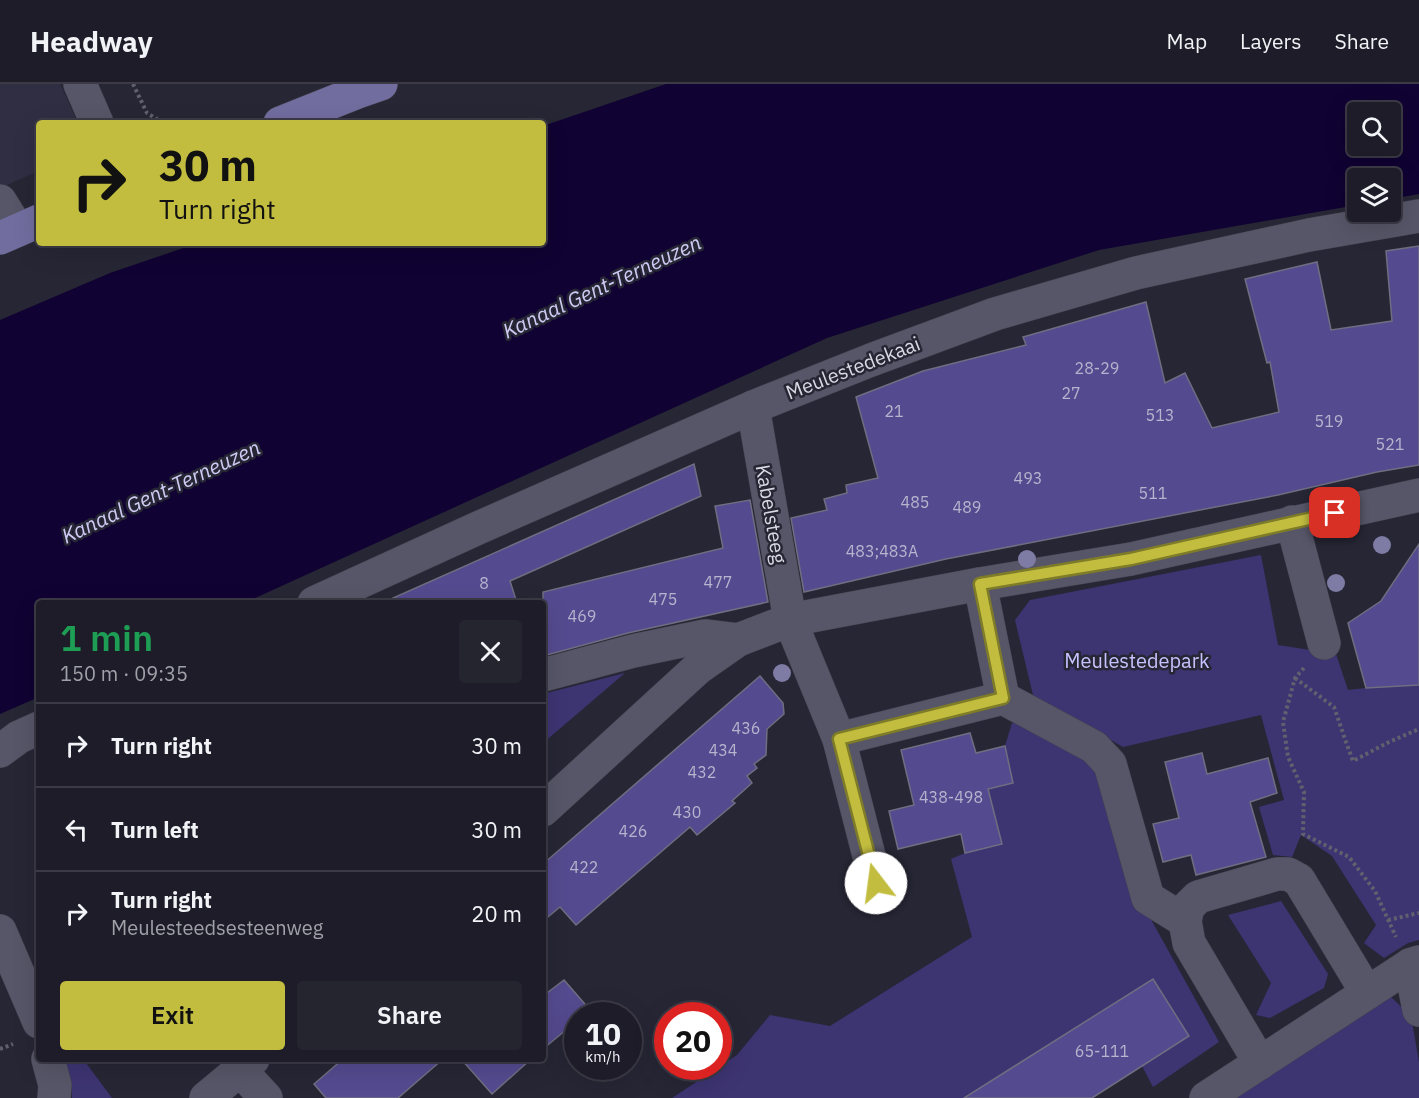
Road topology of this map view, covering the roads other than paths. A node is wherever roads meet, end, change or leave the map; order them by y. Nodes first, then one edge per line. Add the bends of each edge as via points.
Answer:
1 (80, 84) edge
2 (381, 84) edge
3 (96, 120) edge
4 (288, 120) edge
5 (0, 201) edge
6 (1419, 216) edge
7 (19, 230) edge
8 (753, 407) junction
9 (1419, 495) edge
10 (1292, 522) junction
11 (980, 584) junction
12 (321, 600) edge
13 (790, 620) junction
14 (738, 640) junction
15 (1324, 643) road end
16 (546, 674) edge
17 (1003, 698) junction
18 (36, 729) edge
19 (839, 739) junction
20 (0, 751) edge
21 (546, 807) edge
22 (876, 883) dead end
23 (1185, 921) junction
24 (1, 935) edge
25 (1414, 963) edge
26 (1367, 993) junction
27 (1419, 1010) edge
28 (30, 1031) edge
29 (49, 1062) edge
30 (1260, 1063) junction
31 (247, 1064) edge
32 (54, 1098) edge
33 (206, 1098) edge
34 (266, 1098) edge
35 (1206, 1098) edge

1 - 3 street
2 - 4 main road
5 - 7 street
6 - 8 street, Meulestedekaai via 1309,235 1136,273 995,314
8 - 12 street, Meulestedekaai
8 - 13 street, Kabelsteeg
9 - 10 street
10 - 11 street via 1131,559
10 - 15 street
11 - 13 street
11 - 17 street
13 - 14 street
13 - 19 street, Kabelsteeg
14 - 16 street via 705,636
14 - 21 street via 698,668
17 - 19 street
17 - 23 street via 1094,747 1110,764 1148,898
18 - 20 street
19 - 22 street, Kabelsteeg
23 - 26 street via 1188,907 1198,897 1288,874 1299,880
23 - 30 street via 1189,943
24 - 28 street
25 - 26 street
25 - 27 street
26 - 30 street
29 - 32 street
30 - 35 street
31 - 33 street
31 - 34 street

